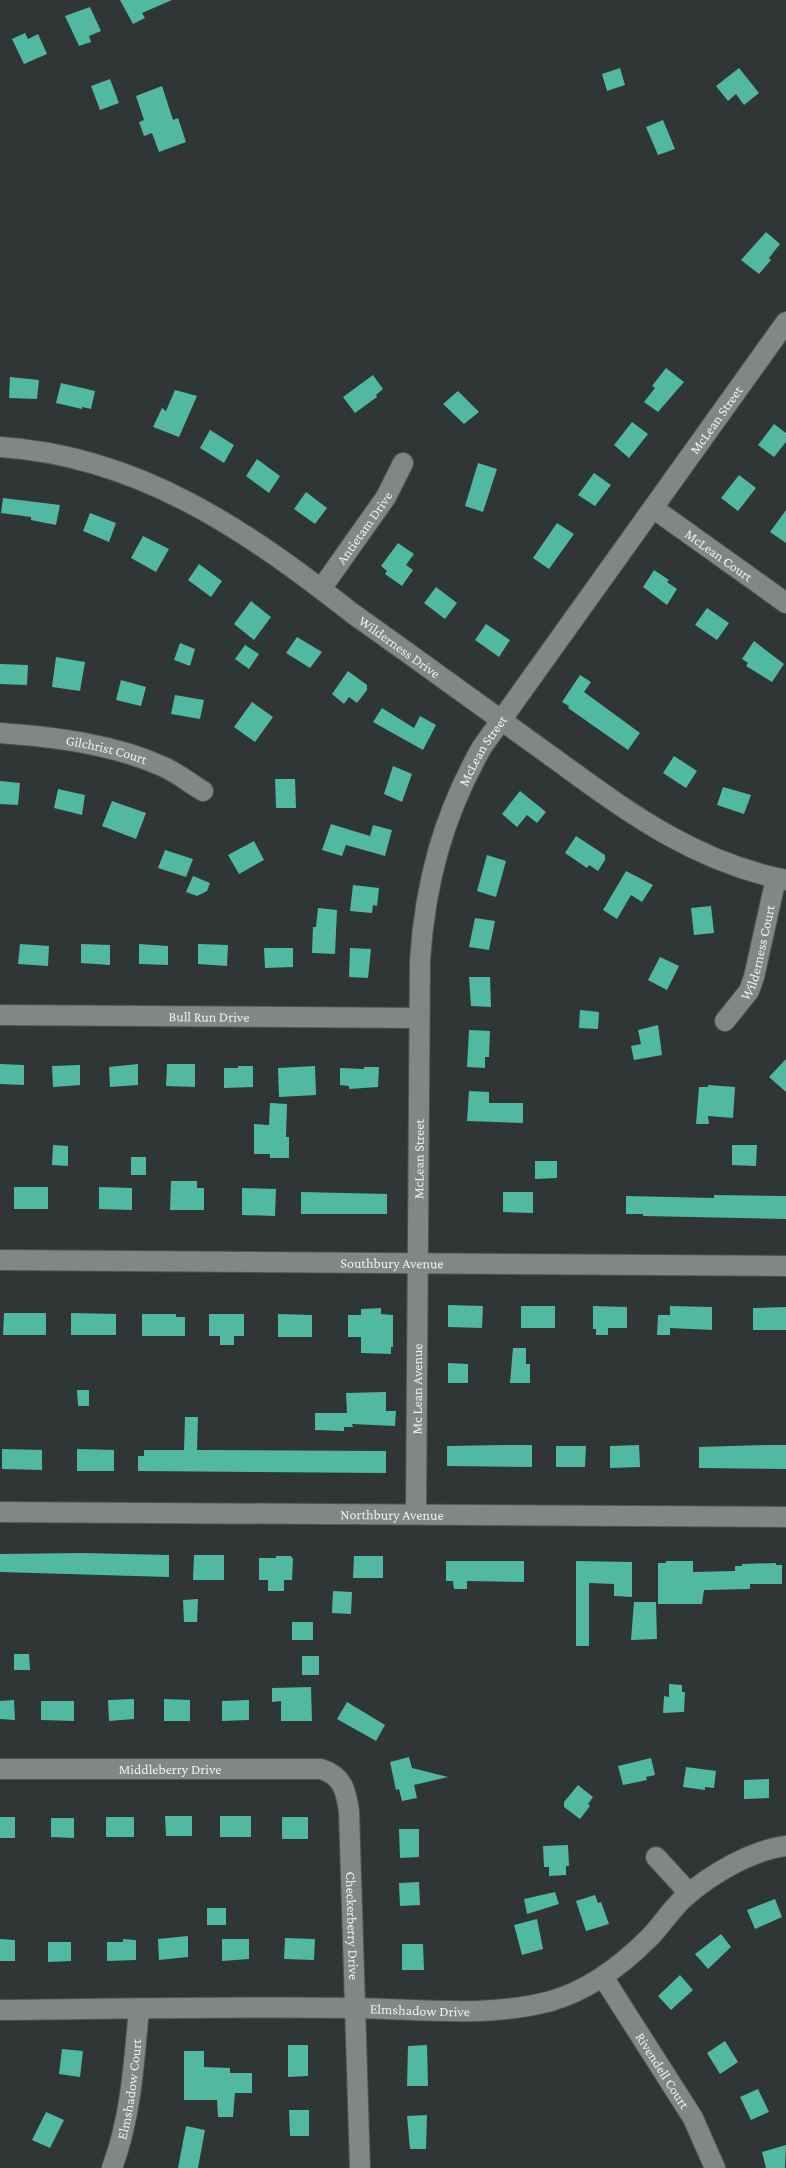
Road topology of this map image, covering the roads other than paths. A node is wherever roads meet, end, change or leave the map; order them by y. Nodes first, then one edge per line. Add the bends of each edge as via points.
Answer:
1 (786, 322) edge
2 (0, 447) edge
3 (404, 463) dead end
4 (653, 508) junction
5 (321, 589) junction
6 (786, 603) edge
7 (501, 720) junction
8 (0, 733) edge
9 (203, 790) dead end
10 (781, 879) edge
11 (0, 1015) edge
12 (418, 1018) junction
13 (725, 1021) dead end
14 (0, 1260) edge
15 (417, 1264) junction
16 (786, 1266) edge
17 (0, 1512) edge
18 (416, 1514) junction
19 (786, 1517) edge
20 (0, 1769) edge
21 (337, 1777) joint
22 (786, 1846) edge
23 (656, 1857) dead end
24 (690, 1894) junction
25 (603, 1977) junction
26 (355, 2008) junction
27 (139, 2009) junction
28 (0, 2010) edge
29 (112, 2168) edge
30 (360, 2168) edge
31 (715, 2168) edge

1 - 4 street, McLean Street
2 - 5 street, Wilderness Drive via 57,454 138,477 212,514
3 - 5 street, Antietam Drive via 386,497
4 - 6 street, McLean Court
4 - 7 street, McLean Street
5 - 7 street, Wilderness Drive
7 - 10 street, Wilderness Drive via 661,833 722,862
7 - 12 street, McLean Street via 472,765 446,821 436,853 422,926
8 - 9 street, Gilchrist Court via 60,739 115,751 164,767
10 - 13 street, Wilderness Court via 749,991
11 - 12 street, Bull Run Drive
12 - 15 street, McLean Street
14 - 15 street, Southbury Avenue
15 - 16 street, Southbury Avenue
15 - 18 street, Mc Lean Avenue
17 - 18 street, Northbury Avenue
18 - 19 street, Northbury Avenue
20 - 21 street, Middleberry Drive via 294,1768 320,1769
21 - 26 street, Checkerberry Drive via 345,1788 349,1811
22 - 24 street, Elmshadow Drive via 739,1861
23 - 24 street
24 - 25 street, Elmshadow Drive via 649,1938
25 - 26 street, Elmshadow Drive via 552,2001 508,2010
25 - 31 street, Rivendell Court via 693,2118
26 - 27 street, Elmshadow Drive
26 - 30 street, Checkerberry Drive
27 - 28 street, Elmshadow Drive
27 - 29 street, Elmshadow Court via 132,2093

